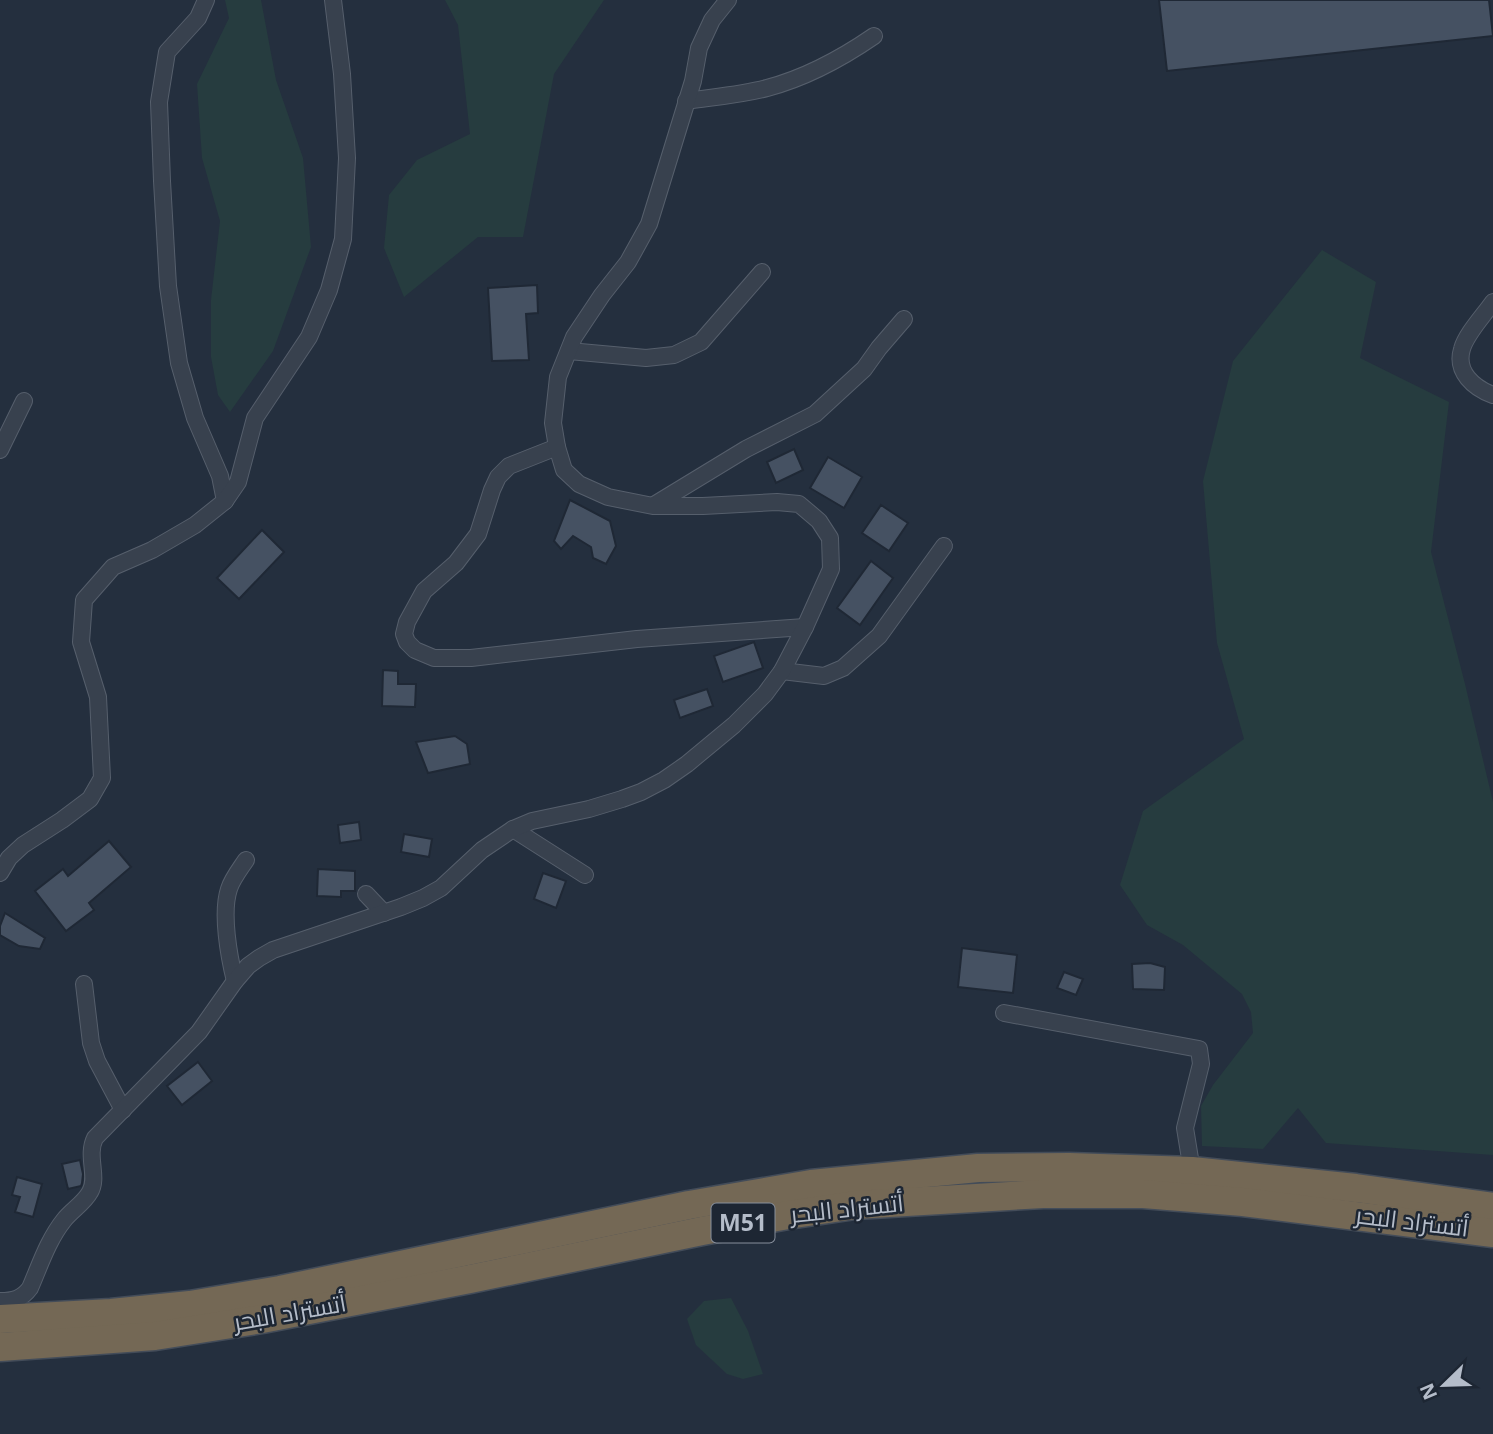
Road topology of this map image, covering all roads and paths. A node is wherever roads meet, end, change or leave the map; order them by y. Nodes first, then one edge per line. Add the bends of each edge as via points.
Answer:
1 (206, 0) edge
2 (333, 0) edge
3 (728, 0) edge
4 (874, 36) dead end
5 (687, 101) junction
6 (762, 272) dead end
7 (1493, 302) edge
8 (904, 319) dead end
9 (569, 351) junction
10 (1493, 395) edge
11 (24, 401) dead end
12 (556, 447) junction
13 (0, 450) edge
14 (225, 501) junction
15 (653, 506) junction
16 (944, 546) dead end
17 (805, 627) junction
18 (782, 671) junction
19 (513, 829) junction
20 (246, 860) dead end
21 (0, 873) edge
22 (585, 875) dead end
23 (366, 894) dead end
24 (384, 913) junction
25 (235, 981) junction
26 (84, 984) dead end
27 (1004, 1013) dead end
28 (123, 1110) junction
29 (1192, 1171) junction
30 (1493, 1207) edge
31 (1493, 1233) edge
32 (0, 1301) edge
33 (0, 1319) edge
34 (0, 1347) edge

1 - 14 street via 198,18 167,52 159,102 168,286 179,363
2 - 14 street via 347,158 343,239 309,337 255,418 238,482
3 - 5 street via 699,48
4 - 5 street via 846,54 766,89
5 - 9 street via 649,224
6 - 9 street via 701,342 674,355 646,358
7 - 10 street via 1462,347 1460,358 1469,380
8 - 15 street via 864,369 815,414 746,449
9 - 12 street via 558,377 553,423
11 - 13 street
12 - 15 street via 564,470 579,484
12 - 17 street via 509,466 498,477 478,534 456,563 424,591 407,622 404,635 415,650 434,658 471,658 637,639
14 - 21 street via 195,525 113,567 84,600 81,642 98,697 102,778 90,799 23,845
15 - 17 street via 799,504 820,521 830,538 831,569
16 - 18 street via 880,636 843,667 824,676
17 - 18 street
18 - 19 street via 734,725 664,779 622,799
19 - 22 street
19 - 24 street via 441,888
20 - 25 street via 229,888 226,906 227,951
23 - 24 street
24 - 25 street via 273,950
25 - 28 street via 199,1032
26 - 28 street via 94,1052
27 - 29 street via 1199,1049 1201,1064 1185,1128
28 - 32 street via 95,1138 92,1188 60,1226 30,1289 21,1297
29 - 30 highway, أتستراد البحر / M51
29 - 33 highway, أتستراد البحر / M51 via 978,1168 811,1184 190,1305
31 - 34 highway, أتستراد البحر / M51 via 1143,1194 1043,1194 855,1205 262,1319 155,1336

